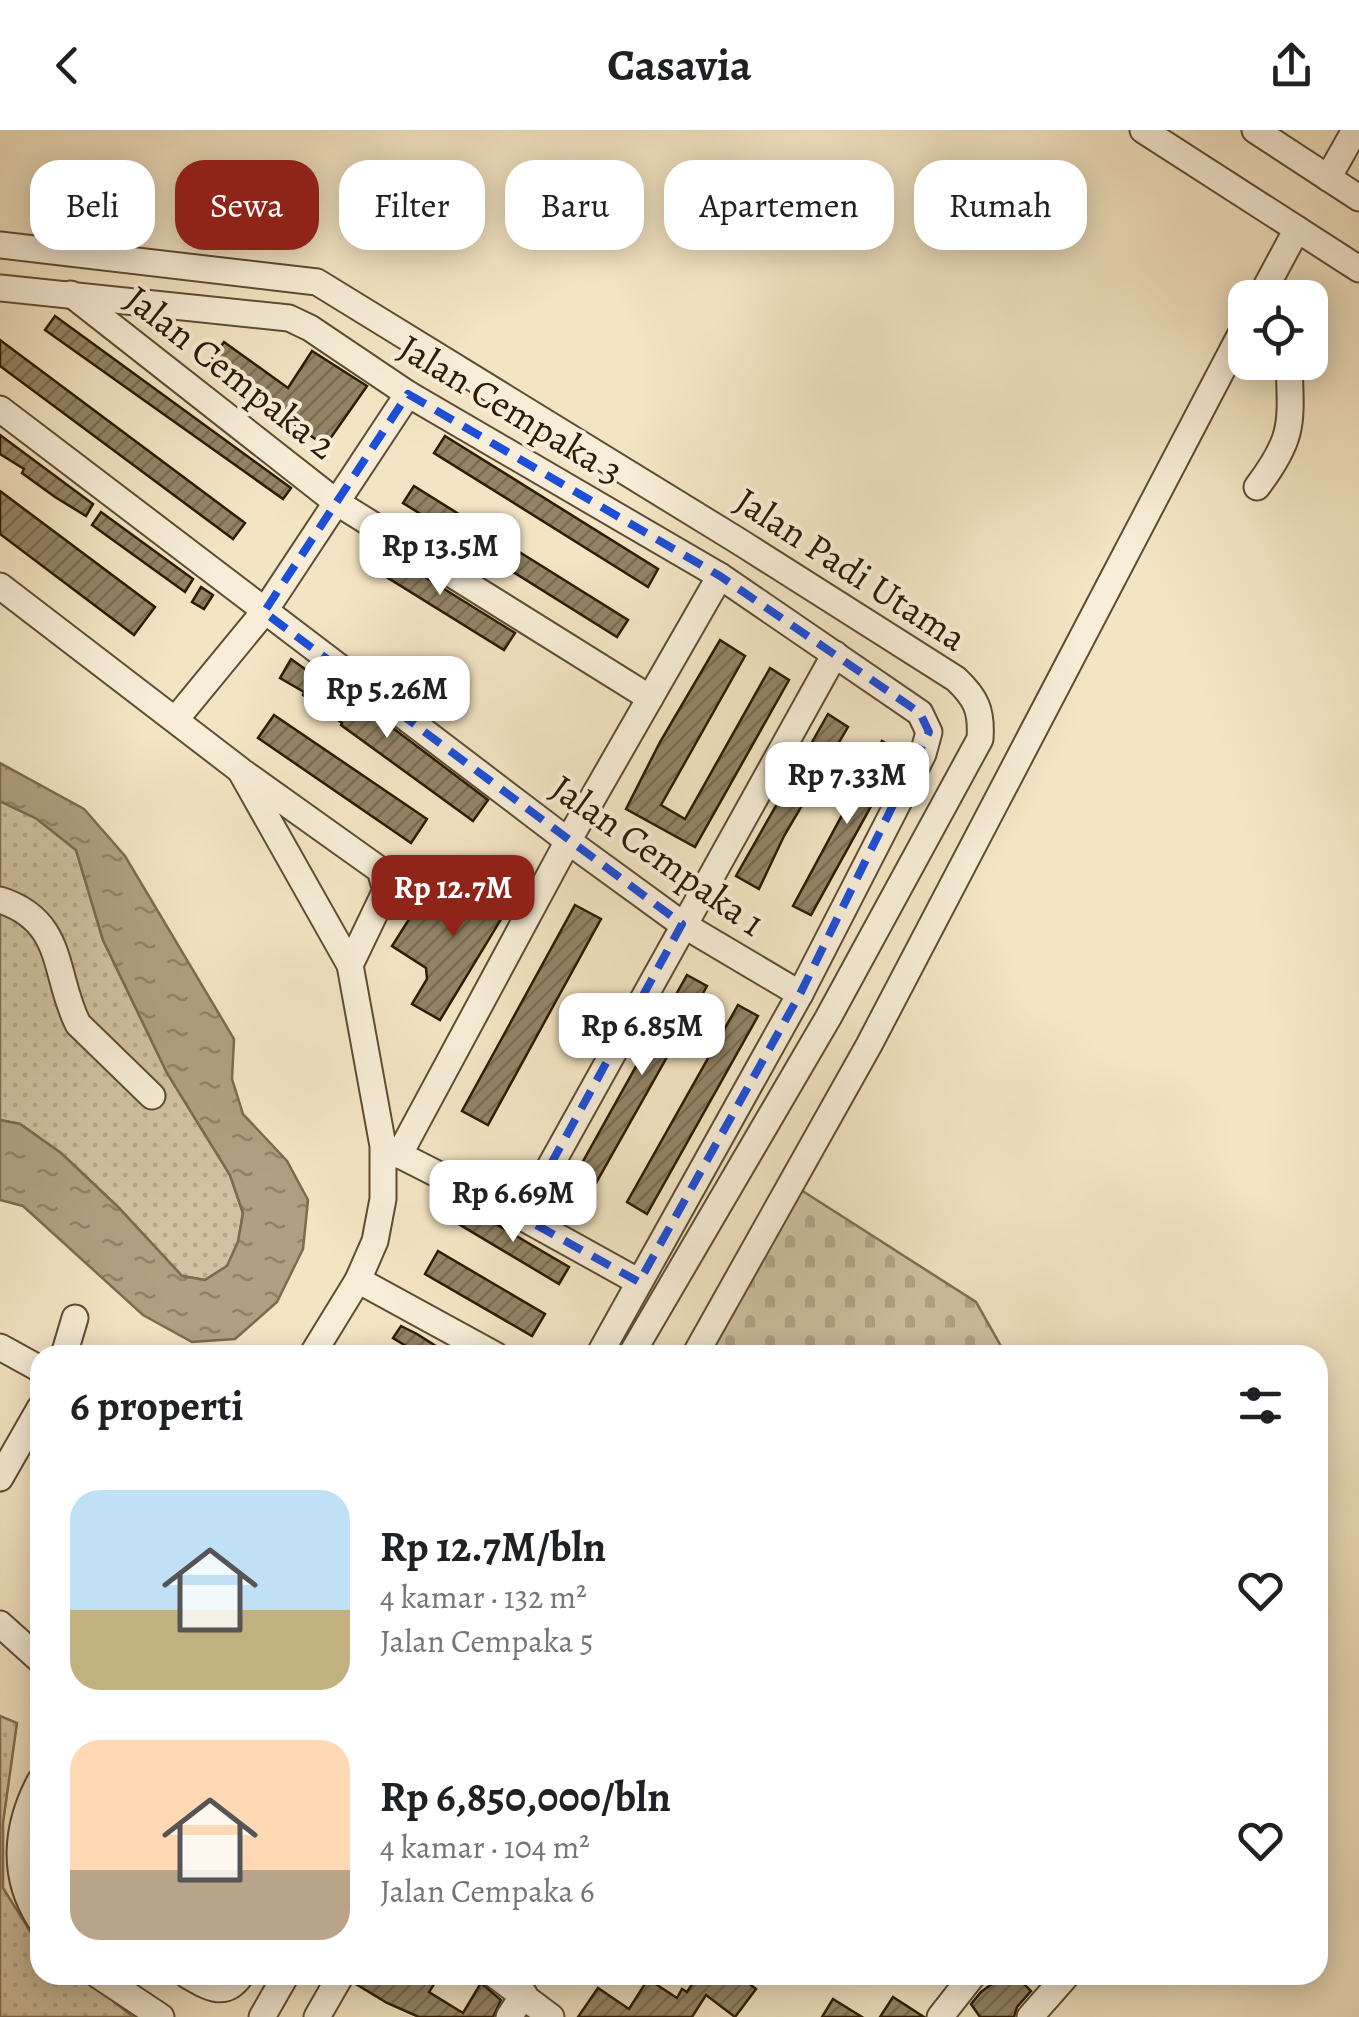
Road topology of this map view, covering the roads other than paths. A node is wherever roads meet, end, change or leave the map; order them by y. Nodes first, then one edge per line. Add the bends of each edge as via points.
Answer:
1 (1143, 130) edge
2 (1255, 130) edge
3 (1355, 130) edge
4 (1328, 178) junction
5 (1359, 198) edge
6 (1297, 229) junction
7 (0, 245) edge
8 (1359, 270) edge
9 (1272, 280) edge
10 (0, 288) edge
11 (72, 294) junction
12 (1228, 359) edge
13 (1290, 380) edge
14 (408, 394) junction
15 (0, 409) edge
16 (1257, 487) dead end
17 (336, 502) junction
18 (720, 576) junction
19 (0, 586) edge
20 (264, 612) junction
21 (835, 654) junction
22 (650, 698) junction
23 (176, 718) junction
24 (240, 770) junction
25 (568, 841) junction
26 (0, 900) edge
27 (682, 924) junction
28 (350, 965) junction
29 (800, 994) junction
30 (152, 1096) dead end
31 (391, 1151) junction
32 (522, 1216) junction
33 (358, 1280) junction
34 (639, 1282) junction
35 (75, 1318) dead end
36 (67, 1345) edge
37 (318, 1345) edge
38 (477, 1345) edge
39 (604, 1345) edge
40 (638, 1345) edge
41 (701, 1345) edge
42 (0, 1347) edge
43 (30, 1364) edge
44 (30, 1426) edge
45 (0, 1478) edge
46 (5, 1628) edge
47 (30, 1634) edge
48 (30, 1651) edge
49 (30, 1799) edge
50 (30, 1899) edge
51 (113, 1985) edge
52 (204, 1985) edge
53 (227, 1985) edge
54 (280, 1985) edge
55 (336, 1985) edge
56 (511, 1985) edge
57 (965, 1985) edge
58 (1058, 1985) edge
59 (524, 1994) junction
60 (161, 2017) edge
61 (262, 2017) edge
62 (318, 2017) edge
63 (509, 2017) edge
64 (552, 2017) edge
65 (940, 2017) edge
66 (1030, 2017) edge

1 - 6 street
2 - 4 street
3 - 4 street
4 - 5 street
6 - 8 street
6 - 9 street
7 - 40 street, Jalan Padi Utama via 317,282 956,678 974,697 982,715 980,739
10 - 11 street, Jalan Cempaka 3
11 - 14 street, Jalan Cempaka 3 via 290,318
11 - 17 street, Jalan Cempaka 2
12 - 41 street via 869,1045
13 - 16 street via 1290,434
14 - 17 street
14 - 18 street, Jalan Cempaka 3
15 - 20 street, Jalan Cempaka 1
17 - 20 street
17 - 22 street, Jalan Cempaka 2
18 - 21 street, Jalan Cempaka 3
18 - 22 street
19 - 23 street
20 - 23 street
20 - 25 street, Jalan Cempaka 1
21 - 27 street
21 - 29 street, Jalan Cempaka 3 via 920,713 929,732 924,754
22 - 25 street
23 - 24 street
24 - 28 street
24 - 28 street via 380,870 386,890
25 - 27 street, Jalan Cempaka 1
25 - 31 street
26 - 30 street via 34,918 57,952 78,1024
27 - 29 street, Jalan Cempaka 1
27 - 32 street
28 - 31 street
29 - 34 street
31 - 32 street
31 - 33 street via 375,1241
32 - 34 street
33 - 37 street
33 - 38 street
34 - 39 street
35 - 36 street
42 - 43 street
44 - 45 street
46 - 47 street
46 - 48 street
49 - 50 street via 18,1841
51 - 60 street
52 - 53 street
54 - 61 street
55 - 62 street
56 - 59 street
57 - 65 street
58 - 66 street
59 - 63 street
59 - 64 street

